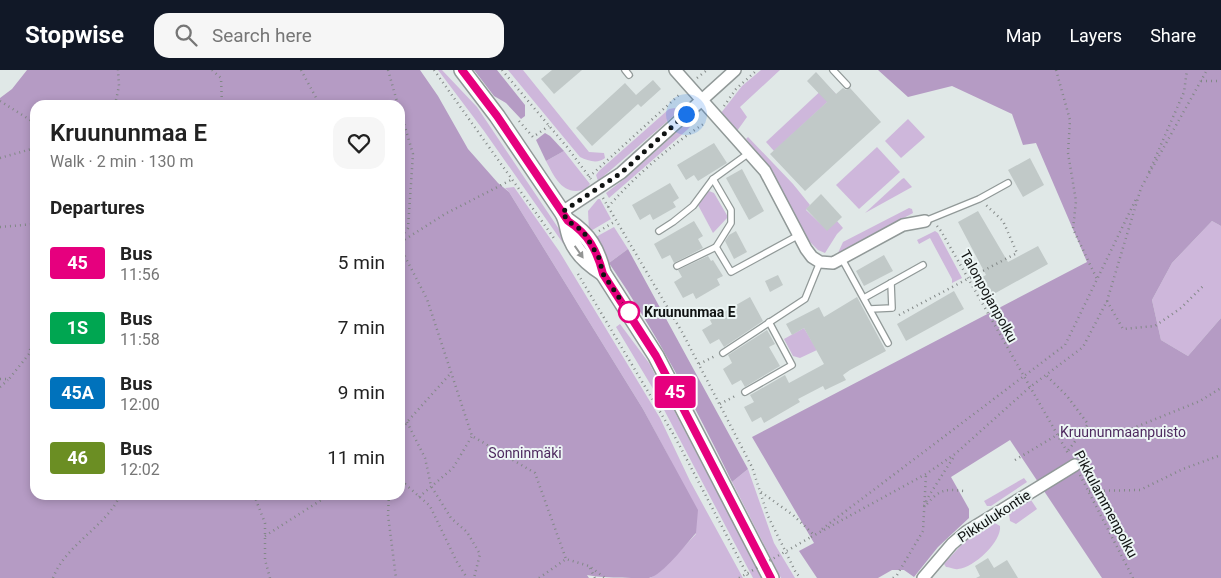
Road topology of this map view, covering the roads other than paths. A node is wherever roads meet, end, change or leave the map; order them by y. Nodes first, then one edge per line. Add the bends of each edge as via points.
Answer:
1 (462, 70) edge
2 (675, 70) edge
3 (735, 70) edge
4 (833, 70) edge
5 (846, 85) dead end
6 (702, 101) junction
7 (750, 153) junction
8 (713, 179) junction
9 (1008, 183) dead end
10 (565, 217) junction
11 (925, 221) joint
12 (659, 231) dead end
13 (799, 235) junction
14 (716, 247) junction
15 (842, 259) junction
16 (820, 262) junction
17 (923, 265) dead end
18 (677, 266) dead end
19 (891, 283) junction
20 (864, 298) junction
21 (870, 310) junction
22 (769, 322) junction
23 (888, 343) dead end
24 (723, 353) road end
25 (745, 392) road end
26 (1075, 465) road end
27 (771, 578) edge
28 (923, 578) edge

1 - 10 main road
2 - 6 street
3 - 6 street
4 - 5 lane
6 - 7 street
6 - 10 street via 621,173
7 - 8 lane
7 - 13 street via 765,171
8 - 12 lane via 693,206
8 - 14 lane via 731,210 731,223
9 - 11 lane
10 - 27 main road via 575,246 588,264 603,274 656,356
11 - 15 street via 903,225
13 - 14 lane via 731,272
13 - 16 street via 812,257
14 - 18 lane
15 - 16 street via 833,263
15 - 20 lane
16 - 22 lane via 805,299
17 - 19 lane
19 - 20 lane
19 - 21 lane via 892,308
20 - 21 lane
21 - 23 lane
22 - 24 lane
22 - 25 lane via 792,365
26 - 28 street, Pikkulukontie via 966,532

